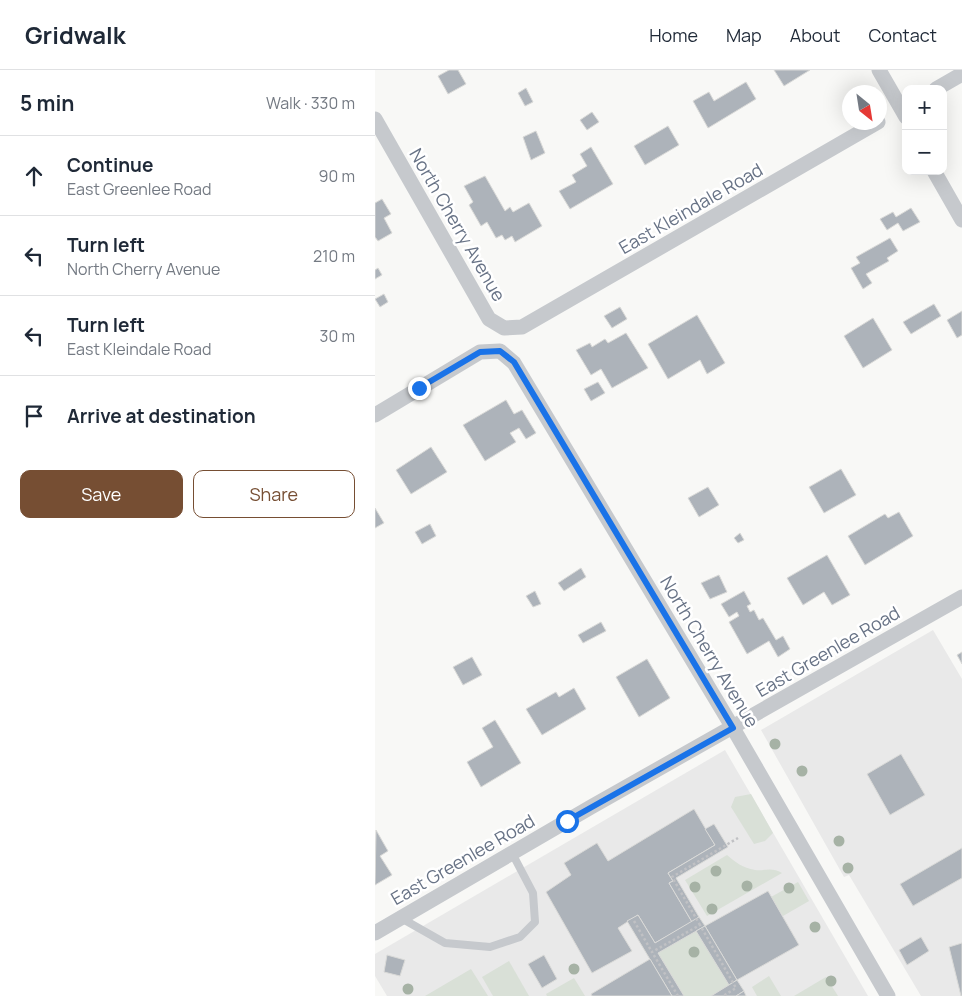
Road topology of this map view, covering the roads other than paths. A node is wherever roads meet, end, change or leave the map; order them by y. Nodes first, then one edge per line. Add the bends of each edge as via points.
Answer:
1 (879, 70) edge
2 (962, 74) edge
3 (943, 85) edge
4 (902, 108) edge
5 (902, 112) edge
6 (375, 118) edge
7 (887, 118) edge
8 (865, 130) edge
9 (936, 175) edge
10 (962, 220) edge
11 (522, 327) joint
12 (375, 415) edge
13 (962, 597) edge
14 (733, 728) junction
15 (512, 853) junction
16 (401, 918) junction
17 (375, 933) edge
18 (889, 996) edge

1 - 4 street
2 - 3 street
5 - 7 street, East Kleindale Road
6 - 11 street, North Cherry Avenue via 489,318 504,328
8 - 11 street, East Kleindale Road
9 - 10 street
12 - 14 street, North Cherry Avenue via 480,352 500,351 514,362
13 - 14 street, East Greenlee Road
14 - 15 street, East Greenlee Road
14 - 18 street, North Cherry Avenue
15 - 16 street, East Greenlee Road
15 - 16 lane via 533,893 535,922 520,937 490,947 445,943
16 - 17 street, East Greenlee Road

